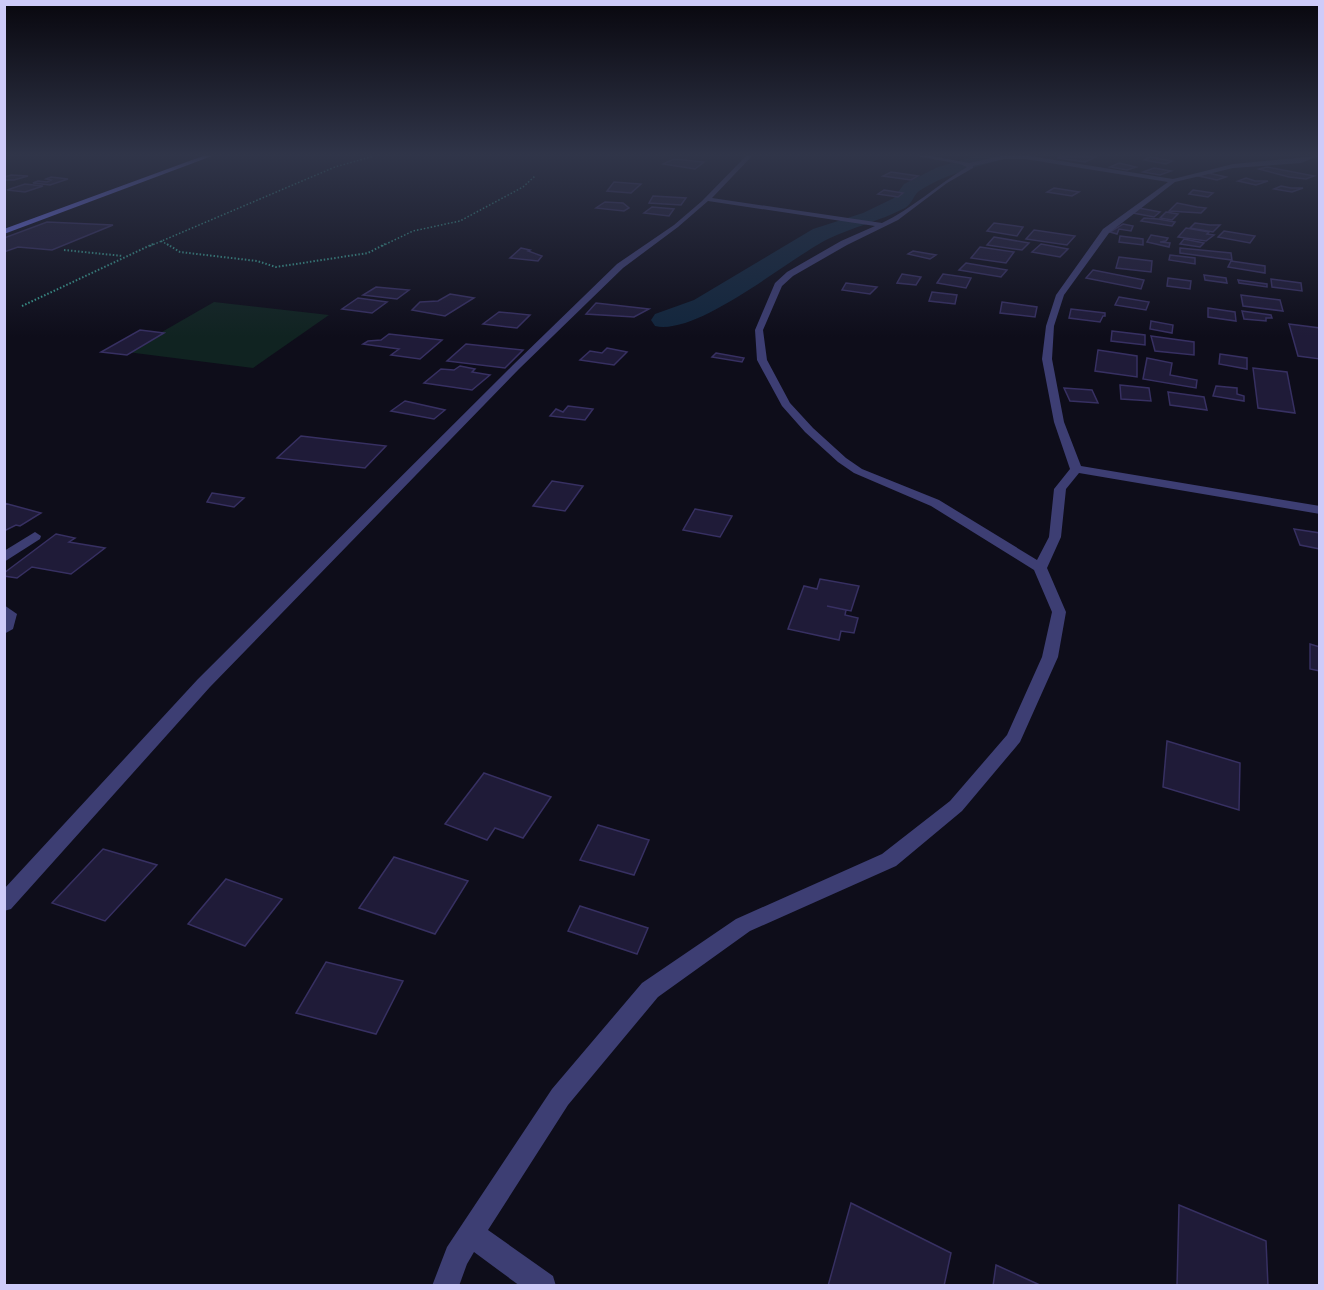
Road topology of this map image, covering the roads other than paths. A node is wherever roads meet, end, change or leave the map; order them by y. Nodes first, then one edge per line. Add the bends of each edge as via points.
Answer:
1 (47, 216) edge
2 (687, 216) edge
3 (819, 216) edge
4 (900, 216) edge
5 (1123, 216) edge
6 (883, 226) junction
7 (4, 232) edge
8 (1076, 469) junction
9 (1320, 510) edge
10 (35, 536) dead end
11 (4, 558) edge
12 (1040, 568) junction
13 (4, 609) edge
14 (4, 629) edge
15 (4, 903) edge
16 (471, 1233) junction
17 (445, 1286) edge
18 (543, 1286) edge

1 - 7 street
2 - 15 street via 620,266 516,367 204,683
3 - 6 street
4 - 6 street
5 - 8 street via 1106,231 1060,295 1050,326 1047,359 1059,422
6 - 12 street via 804,264 778,285 759,330 762,360 786,404 842,460 858,471 936,503
8 - 9 street
8 - 12 street via 1060,489 1055,537
10 - 11 street
12 - 16 street via 1059,612 1050,657 1014,738 957,806 889,860 743,926 650,990 560,1096
13 - 14 street via 10,614
16 - 17 street via 456,1256
16 - 18 street

